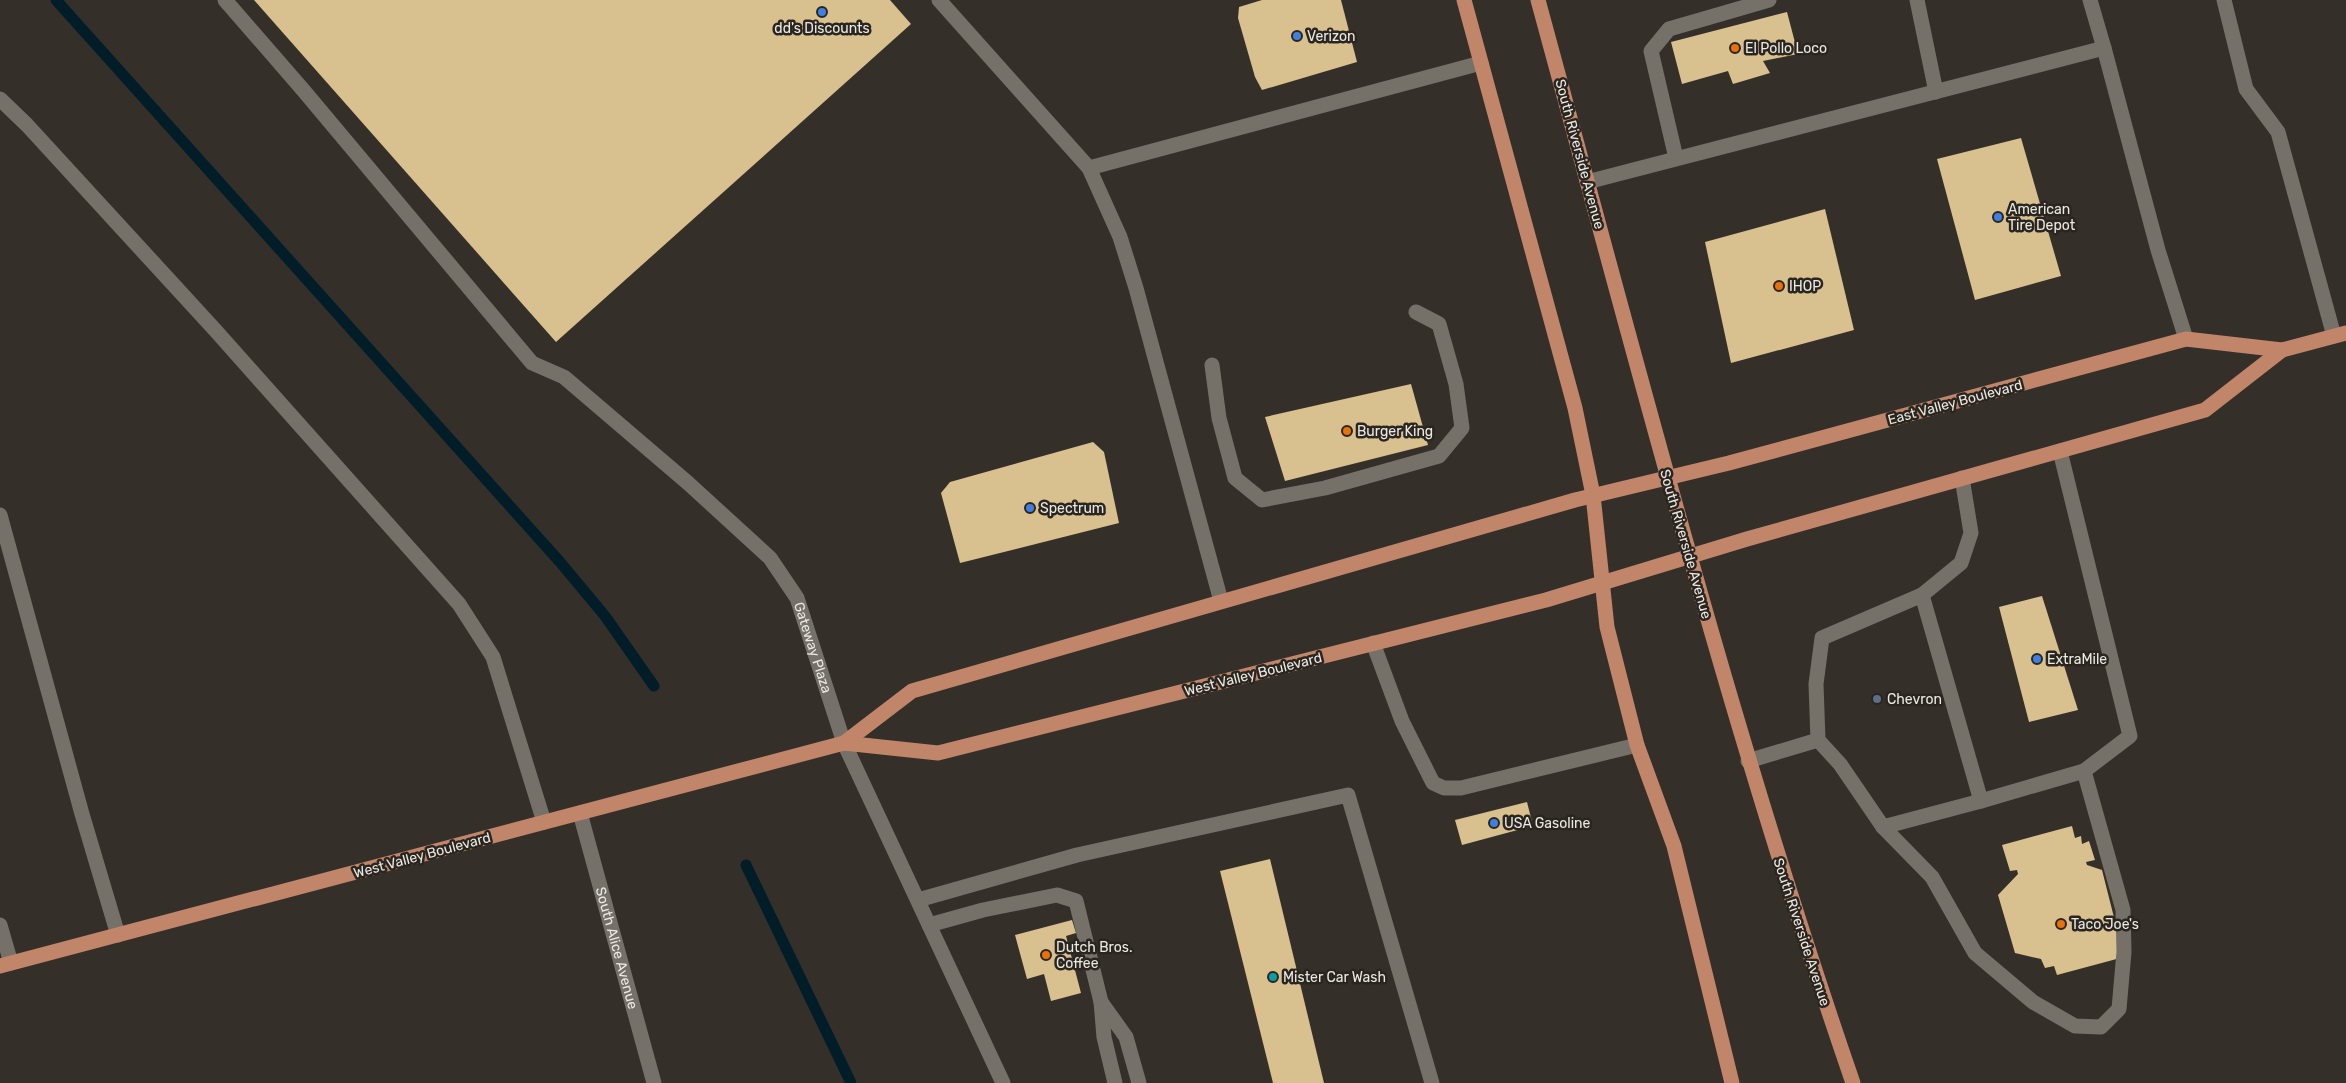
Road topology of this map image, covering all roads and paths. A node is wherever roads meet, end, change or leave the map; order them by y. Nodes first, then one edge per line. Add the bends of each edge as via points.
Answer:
1 (225, 0) edge
2 (939, 0) edge
3 (1464, 0) edge
4 (1538, 0) edge
5 (1769, 0) edge
6 (1917, 0) edge
7 (2090, 0) edge
8 (2224, 0) edge
9 (2104, 48) junction
10 (1481, 63) junction
11 (1936, 92) junction
12 (0, 99) edge
13 (1676, 158) junction
14 (1089, 168) junction
15 (1587, 182) junction
16 (1416, 312) dead end
17 (2340, 335) edge
18 (2186, 339) junction
19 (2282, 350) junction
20 (1212, 365) dead end
21 (2060, 451) junction
22 (1667, 478) junction
23 (1962, 478) junction
24 (1630, 486) joint
25 (1594, 495) junction
26 (0, 515) edge
27 (1689, 557) junction
28 (1658, 566) joint
29 (1602, 583) junction
30 (1922, 595) junction
31 (1221, 601) junction
32 (1373, 643) junction
33 (1818, 740) junction
34 (844, 743) junction
35 (1637, 745) junction
36 (1748, 761) junction
37 (2084, 771) junction
38 (1981, 801) junction
39 (580, 813) junction
40 (544, 822) junction
41 (1883, 828) junction
42 (918, 900) junction
43 (0, 925) edge
44 (929, 925) junction
45 (118, 935) junction
46 (5, 965) edge
47 (1101, 1002) junction
48 (654, 1083) edge
49 (1003, 1083) edge
50 (1115, 1083) edge
51 (1139, 1083) edge
52 (1432, 1083) edge
53 (1732, 1083) edge
54 (1853, 1083) edge

1 - 34 street, Gateway Plaza via 532,363 564,376 770,558 797,598
2 - 14 street
3 - 10 main road
4 - 15 main road, South Riverside Avenue
5 - 13 street via 1668,29 1651,51
6 - 11 street
7 - 9 street
8 - 17 street via 2246,89 2278,132
9 - 11 street
9 - 18 street via 2158,250
10 - 14 street
10 - 25 main road via 1575,408
11 - 13 street
12 - 40 street via 216,331 458,604 493,657
13 - 15 street
14 - 31 street via 1120,237
15 - 22 main road, South Riverside Avenue
16 - 20 street via 1439,324 1456,384 1462,428 1439,456 1325,488 1262,500 1235,478 1219,418
17 - 19 main road, East Valley Boulevard
18 - 19 main road, East Valley Boulevard
18 - 22 main road, East Valley Boulevard
19 - 21 main road, East Valley Boulevard via 2206,410
21 - 23 main road, East Valley Boulevard
21 - 37 street via 2130,736
22 - 24 main road, East Valley Boulevard
22 - 27 main road, South Riverside Avenue
23 - 27 main road, East Valley Boulevard
23 - 30 street via 1971,533 1961,563
24 - 25 main road, West Valley Boulevard
25 - 29 main road
25 - 31 main road, West Valley Boulevard
26 - 45 street
27 - 28 main road, East Valley Boulevard
27 - 36 main road, South Riverside Avenue
28 - 29 main road, West Valley Boulevard
29 - 32 main road, West Valley Boulevard
29 - 35 main road via 1607,627
30 - 33 street via 1822,638 1816,684
30 - 38 street
31 - 34 main road, West Valley Boulevard via 912,691
32 - 34 main road, West Valley Boulevard via 938,752
32 - 35 street via 1402,721 1433,784 1461,788
33 - 36 street
33 - 41 street via 1840,764
34 - 39 main road, West Valley Boulevard
34 - 42 street, Gateway Plaza
35 - 53 main road via 1674,846
36 - 54 main road, South Riverside Avenue via 1804,943
37 - 38 street
37 - 41 street via 2122,910 2124,952 2119,1009 2101,1027 2075,1026 2033,1002 1975,953 1932,877
38 - 41 street
39 - 40 main road, West Valley Boulevard
39 - 48 street, South Alice Avenue
40 - 45 main road, West Valley Boulevard
42 - 44 street, Gateway Plaza
42 - 52 street via 1077,855 1348,795
43 - 46 street
44 - 47 street via 1057,894 1076,901
44 - 49 street, Gateway Plaza
45 - 46 main road, West Valley Boulevard
47 - 50 street via 1104,1038
47 - 51 street via 1126,1037

